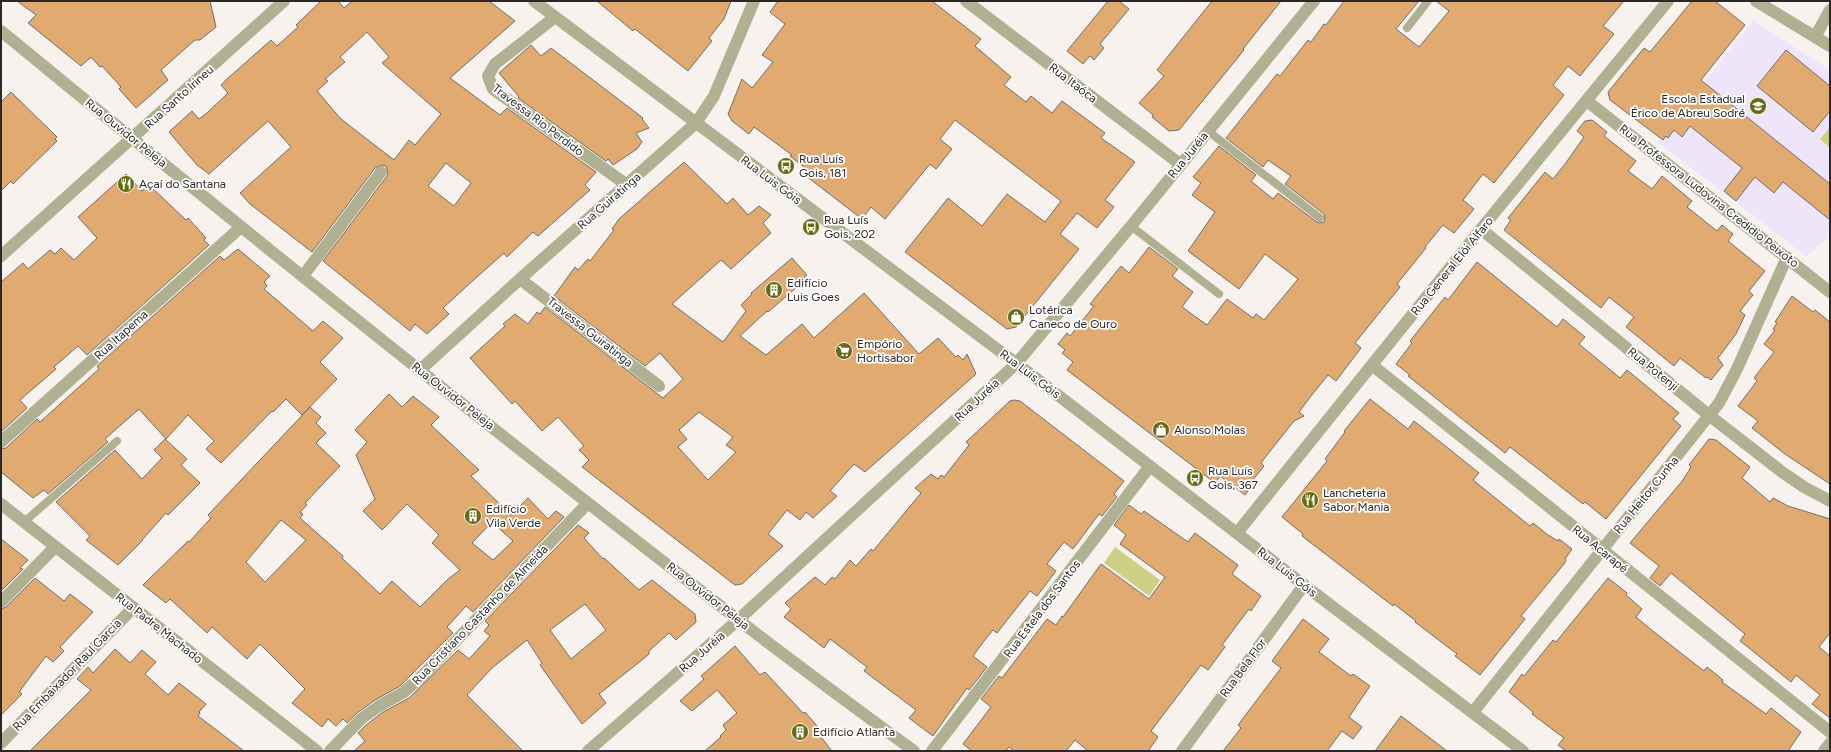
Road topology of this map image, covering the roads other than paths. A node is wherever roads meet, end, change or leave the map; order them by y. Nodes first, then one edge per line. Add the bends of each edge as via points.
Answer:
1 (284, 1) edge
2 (534, 1) edge
3 (754, 1) edge
4 (966, 1) edge
5 (1314, 1) edge
6 (1428, 1) edge
7 (1668, 1) edge
8 (1756, 1) edge
9 (1830, 10) edge
10 (555, 17) junction
11 (1407, 28) dead end
12 (1, 31) edge
13 (1815, 37) junction
14 (1830, 46) edge
15 (1587, 101) junction
16 (696, 124) junction
17 (1208, 131) junction
18 (132, 139) junction
19 (1180, 164) junction
20 (381, 172) dead end
21 (627, 186) junction
22 (1320, 218) dead end
23 (1131, 226) junction
24 (240, 227) junction
25 (1481, 229) junction
26 (1, 256) edge
27 (1787, 257) junction
28 (303, 276) junction
29 (520, 279) junction
30 (1830, 292) edge
31 (1219, 294) dead end
32 (1016, 364) junction
33 (1372, 365) junction
34 (420, 370) junction
35 (659, 386) dead end
36 (1710, 416) junction
37 (117, 441) dead end
38 (1, 442) edge
39 (1150, 466) junction
40 (1830, 501) edge
41 (588, 503) junction
42 (1, 504) edge
43 (24, 522) junction
44 (1237, 533) junction
45 (55, 547) junction
46 (1601, 550) junction
47 (1304, 585) junction
48 (1, 602) edge
49 (133, 608) junction
50 (738, 620) junction
51 (1473, 712) junction
52 (1830, 732) edge
53 (1, 743) edge
54 (1830, 743) edge
55 (317, 751) edge
56 (330, 751) edge
57 (588, 751) edge
58 (914, 751) edge
59 (932, 751) edge
60 (1182, 751) edge
61 (1523, 751) edge
62 (1824, 751) edge

1 - 18 street, Rua Santo Irineu
2 - 10 street, Rua Luis Góis
3 - 16 street, Rua Guiratinga via 714,96
4 - 19 street, Rua Itaóca
5 - 17 street, Rua Juréia
6 - 11 lane
7 - 15 street, Rua General Elói Alfaro
8 - 13 street
9 - 13 street
10 - 16 street, Rua Luis Góis
10 - 21 street, Travessa Rio Perdido via 495,64 488,76 490,85 492,89
12 - 18 street, Rua Ouvidor Peleja
13 - 14 street
15 - 25 street, Rua General Elói Alfaro
15 - 27 street, Rua Professora Ludovina Credidio Peixoto
16 - 21 street, Rua Guiratinga
16 - 32 street, Rua Luis Góis
17 - 19 street, Rua Juréia
17 - 22 lane
18 - 24 street, Rua Ouvidor Peleja
18 - 26 street, Rua Santo Irineu
19 - 23 street, Rua Juréia
20 - 28 street
21 - 29 street, Rua Guiratinga
23 - 31 lane
23 - 32 street, Rua Juréia
24 - 28 street, Rua Ouvidor Peleja
24 - 38 street, Rua Itapema
25 - 33 street, Rua General Elói Alfaro
25 - 36 street, Rua Potenji
27 - 30 street, Rua Professora Ludovina Credidio Peixoto
27 - 36 street, Rua Heitor Cunha via 1737,369
28 - 34 street, Rua Ouvidor Peleja
29 - 34 street, Rua Guiratinga
29 - 35 street, Travessa Guiratinga
32 - 39 street, Rua Luis Góis
32 - 50 street, Rua Juréia
33 - 44 street, Rua General Elói Alfaro
33 - 46 street, Rua Acarapé
34 - 41 street, Rua Ouvidor Peleja
36 - 40 street, Rua Potenji via 1782,472
36 - 46 street, Rua Heitor Cunha
37 - 43 lane
39 - 44 street, Rua Luis Góis
39 - 59 street, Rua Estela dos Santos
41 - 50 street, Rua Ouvidor Peleja
41 - 56 street, Rua Cristiano Castanho de Almeida via 424,675 404,692 365,716
42 - 43 street, Rua Padre Machado
43 - 45 street, Rua Padre Machado
44 - 47 street, Rua Luis Góis
45 - 48 street
45 - 49 street, Rua Padre Machado
46 - 51 street, Rua Heitor Cunha
46 - 52 street, Rua Acarapé
47 - 51 street, Rua Luis Góis
47 - 60 street, Rua Bela Flor
49 - 53 street, Rua Embaixador Raul Garcia
49 - 55 street, Rua Padre Machado
50 - 57 street, Rua Juréia
50 - 58 street, Rua Ouvidor Peleja
51 - 61 street, Rua Luis Góis
54 - 62 street

